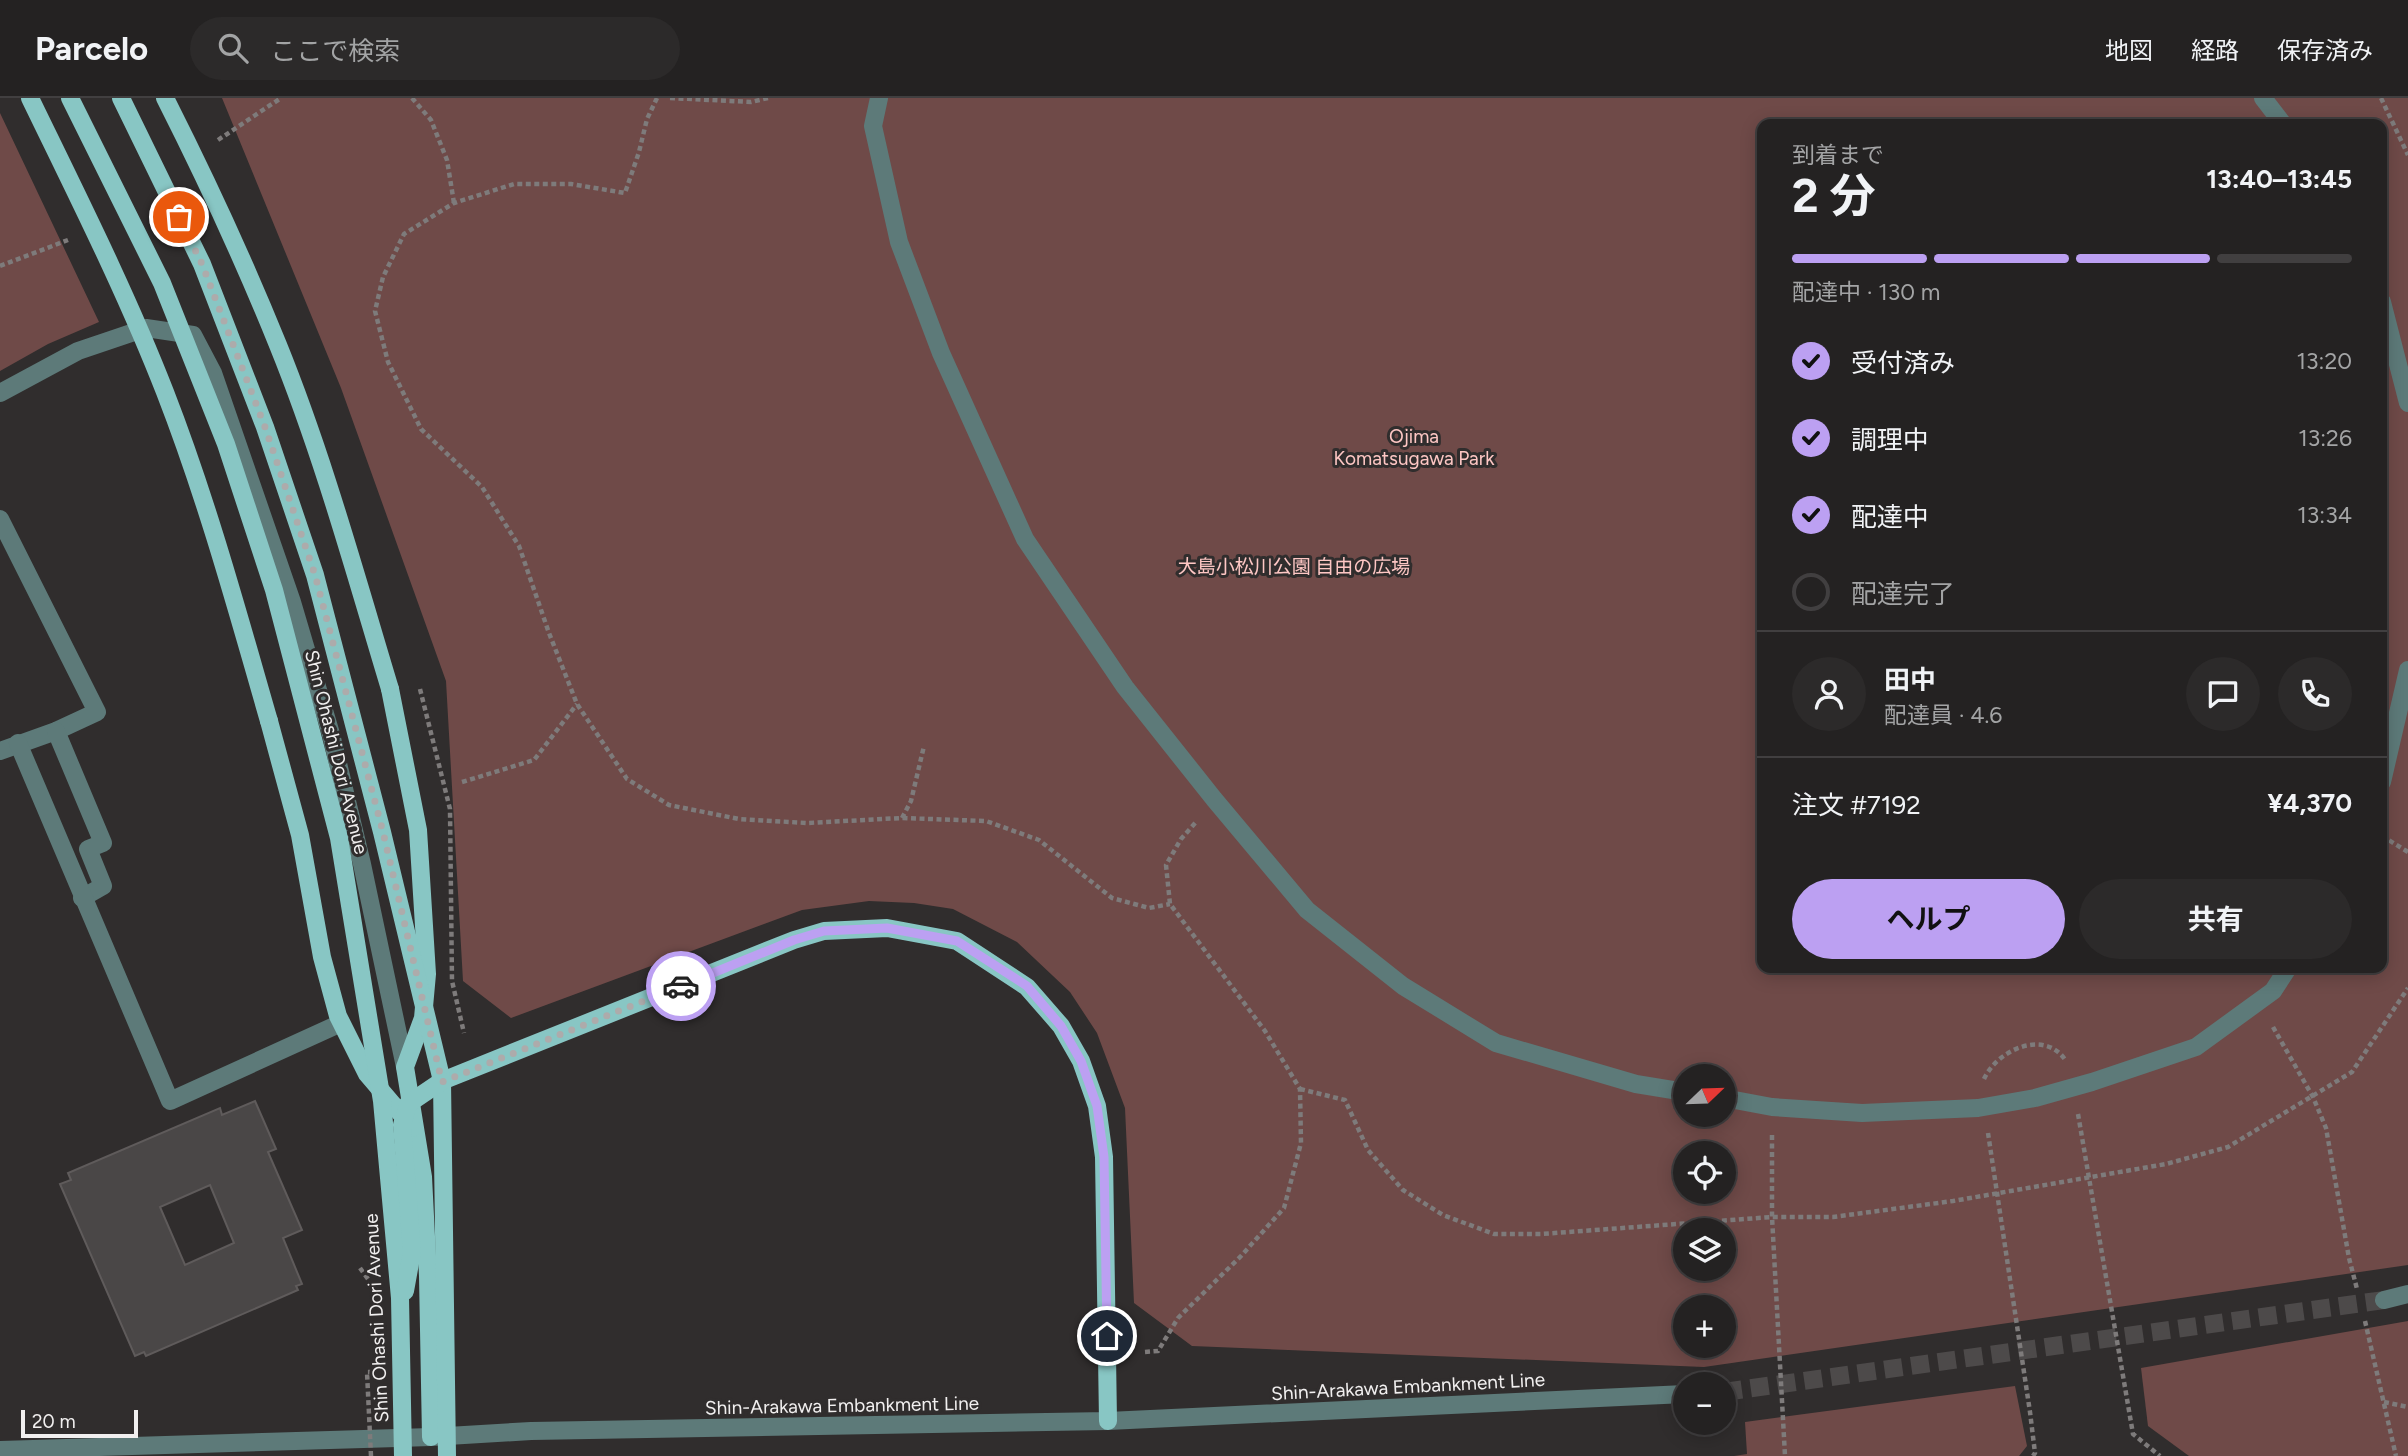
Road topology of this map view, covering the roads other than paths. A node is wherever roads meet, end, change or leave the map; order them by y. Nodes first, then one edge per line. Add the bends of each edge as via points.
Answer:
1 (30, 98) edge
2 (70, 98) edge
3 (121, 98) edge
4 (165, 98) edge
5 (879, 98) edge
6 (2263, 98) edge
7 (2279, 119) edge
8 (2387, 321) edge
9 (0, 393) edge
10 (2407, 395) edge
11 (0, 519) edge
12 (2408, 670) edge
13 (55, 731) junction
14 (18, 743) junction
15 (0, 751) edge
16 (2387, 760) edge
17 (82, 898) junction
18 (2285, 973) edge
19 (341, 1023) junction
20 (405, 1067) junction
21 (442, 1082) junction
22 (1673, 1090) edge
23 (1736, 1100) edge
24 (417, 1134) junction
25 (2408, 1294) edge
26 (2384, 1300) tunnel mouth
27 (400, 1322) junction
28 (1673, 1395) edge
29 (1108, 1421) junction
30 (431, 1437) junction
31 (0, 1450) edge
32 (403, 1456) edge
33 (447, 1456) edge

1 - 19 main road, bridge via 102,245 165,392 216,534 300,835 322,957
2 - 27 main road, Shin Ohashi Dori Avenue, bridge via 162,283 226,444 278,603 339,838 382,1101
3 - 21 main road, Shin Ohashi Dori Avenue, bridge via 202,264 265,427 315,575 383,832
4 - 20 main road, bridge via 211,189 279,346 334,502 390,689 418,830 427,974 424,1018
5 - 22 street via 873,126 899,242 941,353 1025,539 1125,687 1214,799 1307,910 1403,986 1496,1043 1636,1084
6 - 7 street
8 - 10 street
9 - 20 street via 78,351 136,331 146,328 192,335 213,373 292,602 331,734
11 - 13 street via 97,712
12 - 16 street
13 - 14 street
13 - 17 street via 103,843 88,849 103,886
14 - 15 street
14 - 17 street
17 - 19 street via 170,1101
18 - 23 street via 2273,991 2196,1047 2035,1098 1984,1107 1862,1113
19 - 24 main road via 367,1074
20 - 24 main road
21 - 27 main road, bridge via 408,1104 402,1125 412,1252
21 - 29 main road via 824,931 887,928 957,941 1027,986 1061,1026 1081,1061 1097,1106 1104,1157
21 - 33 main road, Shin Ohashi Dori Avenue, bridge
24 - 30 main road via 428,1276
25 - 26 street
27 - 32 main road, Shin Ohashi Dori Avenue, bridge
28 - 29 street, Shin-Arakawa Embankment Line
29 - 30 street, Shin-Arakawa Embankment Line via 531,1431
30 - 31 street, Shin-Arakawa Embankment Line

